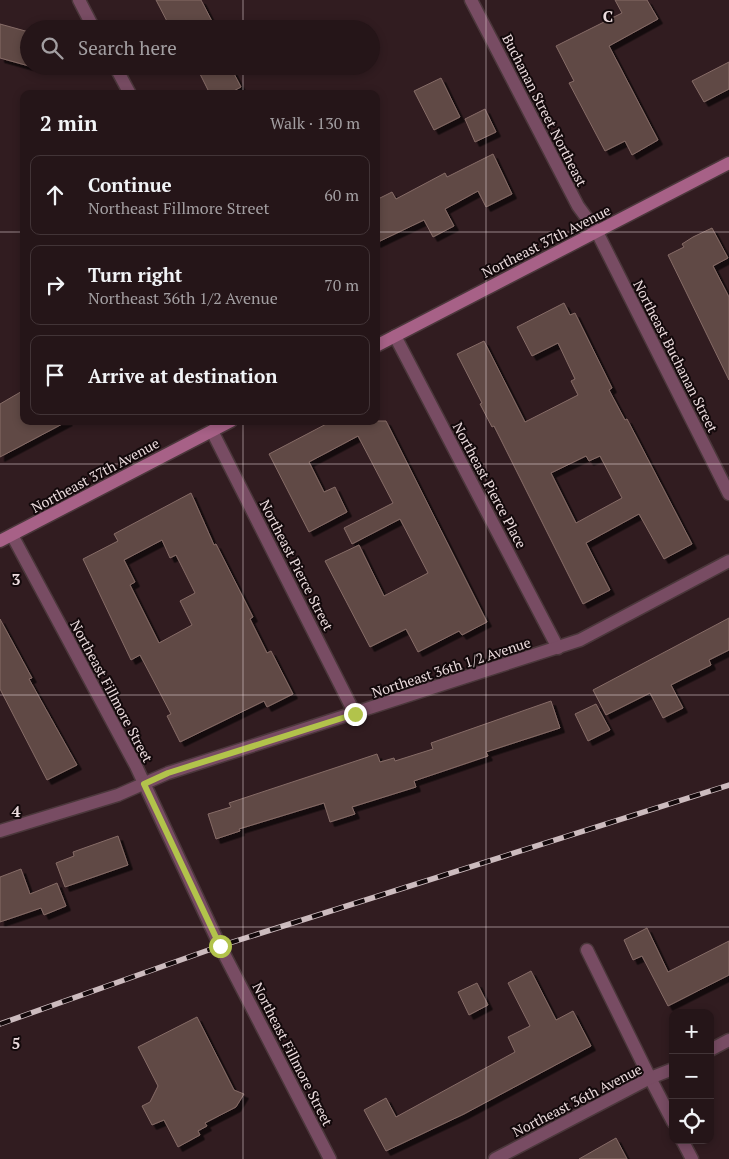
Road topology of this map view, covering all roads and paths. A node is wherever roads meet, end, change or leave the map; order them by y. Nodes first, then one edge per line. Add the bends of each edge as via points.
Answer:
1 (79, 0) edge
2 (471, 0) edge
3 (89, 20) edge
4 (120, 75) edge
5 (128, 90) edge
6 (729, 163) edge
7 (597, 232) junction
8 (395, 336) junction
9 (380, 344) edge
10 (223, 425) edge
11 (212, 431) junction
12 (729, 494) edge
13 (12, 534) junction
14 (0, 541) edge
15 (729, 561) edge
16 (558, 648) junction
17 (355, 714) junction
18 (144, 784) junction
19 (0, 831) edge
20 (586, 950) dead end
21 (729, 1040) edge
22 (714, 1048) edge
23 (669, 1071) edge
24 (650, 1078) junction
25 (669, 1114) edge
26 (684, 1144) edge
27 (510, 1156) edge
28 (330, 1159) edge
29 (495, 1159) edge
30 (692, 1159) edge

1 - 3 street
2 - 7 street, Buchanan Street Northeast via 578,206
4 - 5 street
6 - 7 street, Northeast 37th Avenue
7 - 8 street, Northeast 37th Avenue
7 - 12 street, Northeast Buchanan Street
8 - 9 street, Northeast 37th Avenue
8 - 16 street, Northeast Pierce Place
10 - 11 street, Northeast 37th Avenue
11 - 13 street, Northeast 37th Avenue
11 - 17 street, Northeast Pierce Street
13 - 14 street, Northeast 37th Avenue
13 - 18 street, Northeast Fillmore Street
15 - 16 street, Northeast 36th 1/2 Avenue via 580,640
16 - 17 street, Northeast 36th 1/2 Avenue
17 - 18 street, Northeast 36th 1/2 Avenue via 168,773
18 - 19 street, Northeast 36th 1/2 Avenue via 118,796
18 - 28 street, Northeast Fillmore Street via 220,946
20 - 24 street
21 - 22 street
23 - 24 street, Northeast 36th Avenue
24 - 25 street
24 - 27 street, Northeast 36th Avenue
26 - 30 street
27 - 29 street, Northeast 36th Avenue

